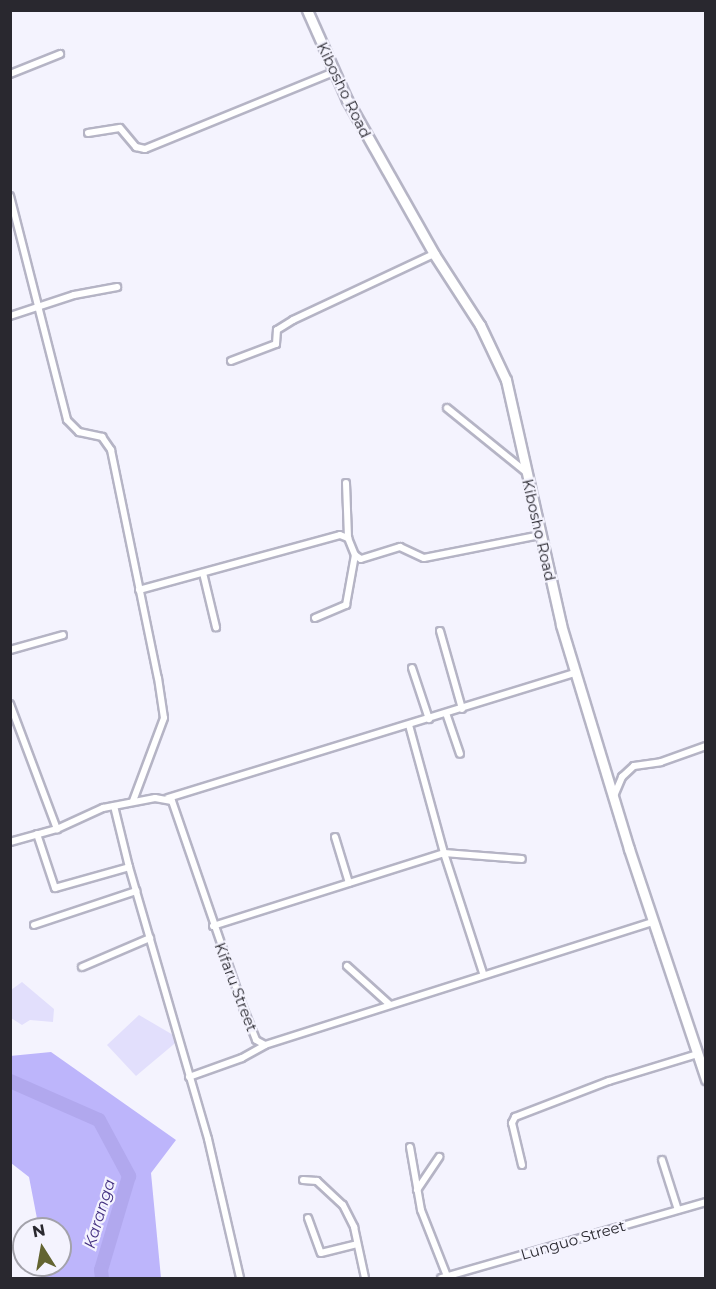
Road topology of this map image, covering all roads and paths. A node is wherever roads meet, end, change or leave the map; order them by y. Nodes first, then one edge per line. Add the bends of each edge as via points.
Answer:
1 (307, 10) edge
2 (60, 54) dead end
3 (334, 72) junction
4 (10, 74) edge
5 (87, 133) dead end
6 (10, 196) edge
7 (20, 236) junction
8 (10, 239) edge
9 (434, 254) junction
10 (117, 287) dead end
11 (38, 310) junction
12 (10, 316) edge
13 (231, 361) dead end
14 (447, 408) dead end
15 (526, 472) junction
16 (346, 483) dead end
17 (540, 535) junction
18 (348, 538) junction
19 (355, 555) junction
20 (203, 573) junction
21 (139, 590) junction
22 (315, 618) dead end
23 (216, 627) dead end
24 (440, 631) dead end
25 (63, 635) dead end
26 (10, 650) edge
27 (412, 668) dead end
28 (575, 673) junction
29 (10, 704) edge
30 (462, 709) junction
31 (446, 713) junction
32 (429, 719) junction
33 (409, 725) junction
34 (705, 746) edge
35 (460, 754) dead end
36 (614, 796) junction
37 (168, 798) junction
38 (133, 801) junction
39 (114, 806) junction
40 (57, 829) junction
41 (37, 834) junction
42 (335, 837) dead end
43 (10, 842) edge
44 (444, 854) junction
45 (522, 859) dead end
46 (129, 867) junction
47 (349, 883) junction
48 (136, 891) junction
49 (653, 922) junction
50 (34, 926) dead end
51 (213, 926) junction
52 (150, 938) junction
53 (347, 966) dead end
54 (82, 967) dead end
55 (483, 973) junction
56 (389, 1004) junction
57 (265, 1045) junction
58 (698, 1054) junction
59 (189, 1077) junction
60 (705, 1079) edge
61 (410, 1147) dead end
62 (438, 1157) dead end
63 (662, 1160) dead end
64 (522, 1165) dead end
65 (303, 1180) dead end
66 (417, 1191) junction
67 (705, 1202) edge
68 (678, 1209) junction
69 (308, 1218) dead end
70 (357, 1244) junction
71 (444, 1277) edge
72 (240, 1278) edge
73 (365, 1278) edge

1 - 3 main road, Kibosho Road
2 - 4 street
3 - 5 street via 145,149 136,147 120,128
3 - 9 main road, Kibosho Road
6 - 7 street
7 - 8 street
7 - 11 street
9 - 13 street via 292,320 277,330 276,344
9 - 15 main road, Kibosho Road via 480,325 503,371 518,422
10 - 11 street via 68,297
11 - 12 street
11 - 21 street via 57,393 69,425 78,432 102,437 111,450
14 - 15 street
15 - 17 main road, Kibosho Road
16 - 18 street
17 - 19 street via 424,558 400,547 365,559
17 - 28 main road, Kibosho Road
18 - 19 street
18 - 20 street via 332,536
19 - 22 street via 346,605
20 - 21 street
20 - 23 street
21 - 38 street via 164,718
24 - 30 street
25 - 26 street
27 - 32 street
28 - 30 street
28 - 36 main road, Kibosho Road
29 - 40 street
30 - 31 street
31 - 32 street
31 - 35 street
32 - 33 street
33 - 37 street
33 - 44 street
34 - 36 street via 661,762 634,766 622,777
36 - 49 main road, Kibosho Road
37 - 38 street
37 - 51 street, Kifaru Street via 175,807
38 - 39 street
39 - 40 street
39 - 46 street
40 - 41 street
41 - 43 street
41 - 46 street via 56,888
42 - 47 street
44 - 45 street
44 - 47 street
44 - 55 street
46 - 48 street
47 - 51 street
48 - 50 street
48 - 52 street
49 - 55 street, Kifaru Street
49 - 58 main road, Kibosho Road
51 - 57 street, Kifaru Street via 253,1033
52 - 54 street
52 - 59 street
53 - 56 street
55 - 56 street, Kifaru Street
56 - 57 street, Kifaru Street
57 - 59 street via 242,1058
58 - 60 main road, Kibosho Road
58 - 64 street via 609,1080 512,1120
59 - 72 street
61 - 66 street
62 - 66 street
63 - 68 street
65 - 70 street via 317,1181 343,1205
66 - 71 street
67 - 68 street, Lunguo Street
68 - 71 street, Lunguo Street
69 - 70 street via 321,1253
70 - 73 street

